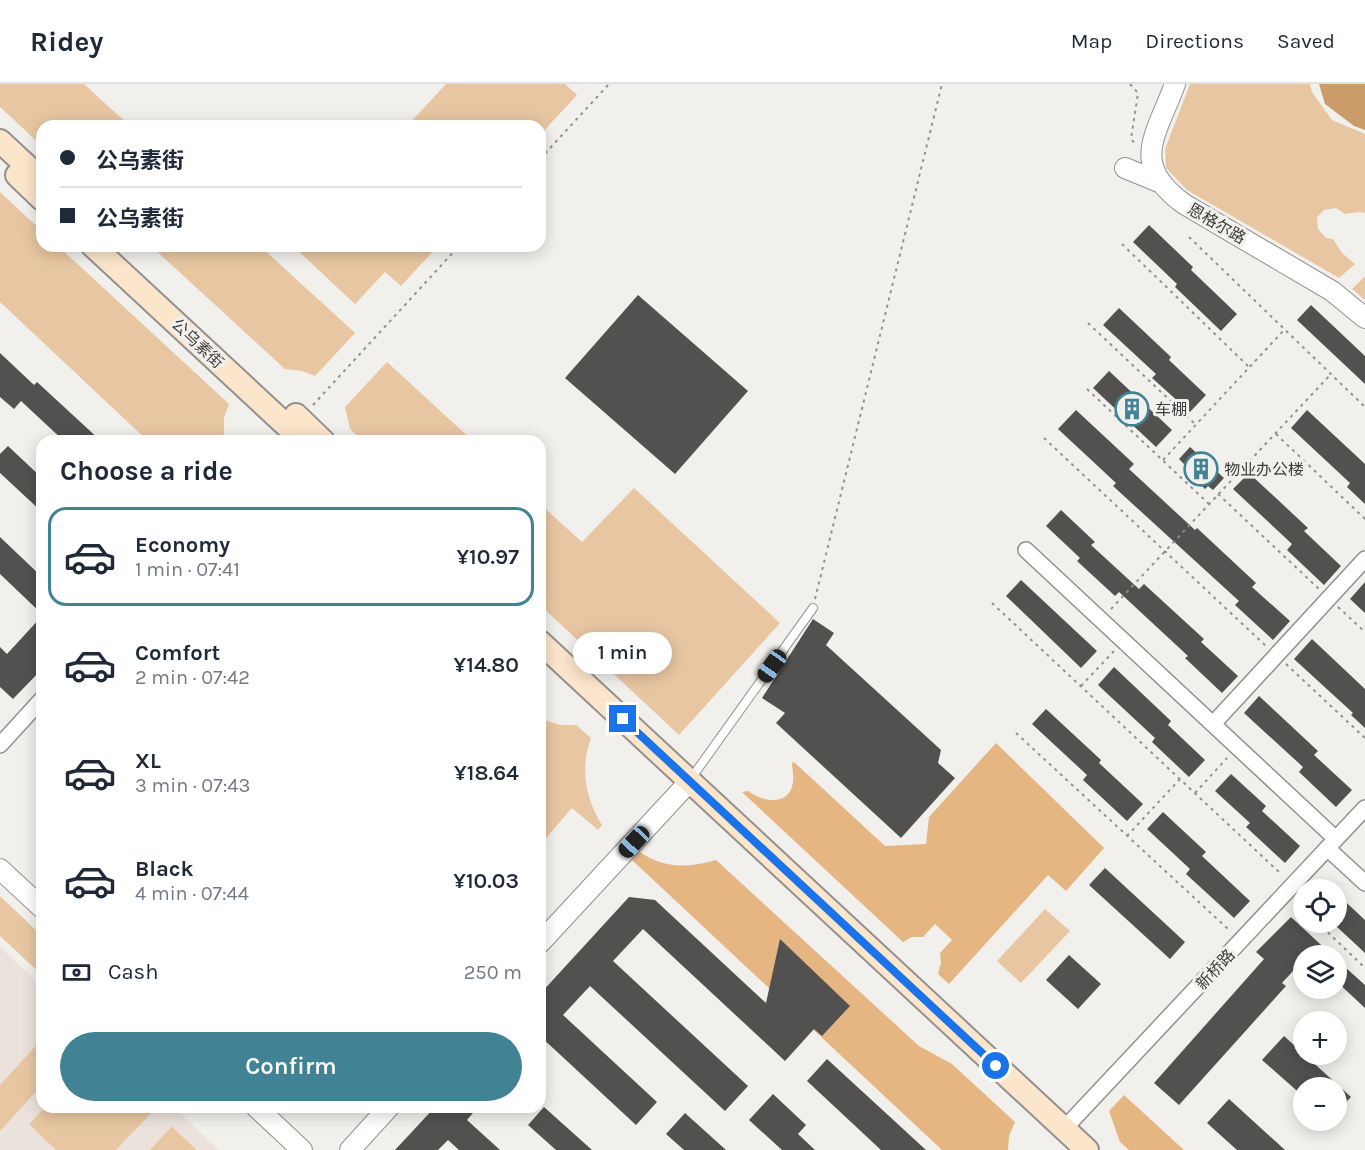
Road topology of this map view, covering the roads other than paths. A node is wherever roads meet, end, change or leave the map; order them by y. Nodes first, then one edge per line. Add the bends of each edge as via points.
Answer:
1 (1175, 84) edge
2 (0, 141) edge
3 (0, 160) edge
4 (1125, 168) dead end
5 (36, 174) edge
6 (1159, 182) junction
7 (36, 193) edge
8 (99, 252) edge
9 (119, 252) edge
10 (1365, 318) edge
11 (293, 432) edge
12 (1026, 550) dead end
13 (1365, 560) edge
14 (813, 608) road end
15 (546, 648) edge
16 (546, 666) edge
17 (36, 706) edge
18 (1213, 724) junction
19 (0, 745) edge
20 (685, 786) junction
21 (1365, 808) edge
22 (1332, 844) junction
23 (0, 869) edge
24 (1365, 883) edge
25 (36, 902) edge
26 (546, 937) edge
27 (262, 1113) edge
28 (384, 1113) edge
29 (1072, 1145) edge
30 (302, 1150) edge
31 (350, 1150) edge

1 - 6 street, 恩格尔路 via 1151,149 1151,164
2 - 5 main road
3 - 7 main road
4 - 6 street
6 - 10 street, 恩格尔路 via 1184,204 1332,291
8 - 11 main road, 公乌素街
9 - 11 main road, 公乌素街
12 - 18 street
13 - 18 street
14 - 20 lane
15 - 20 main road
16 - 20 main road
17 - 19 street
18 - 22 street
20 - 26 street
20 - 29 main road
21 - 22 street, 新桥路
22 - 24 street
22 - 29 street, 新桥路
23 - 25 street
27 - 30 street
28 - 31 street

